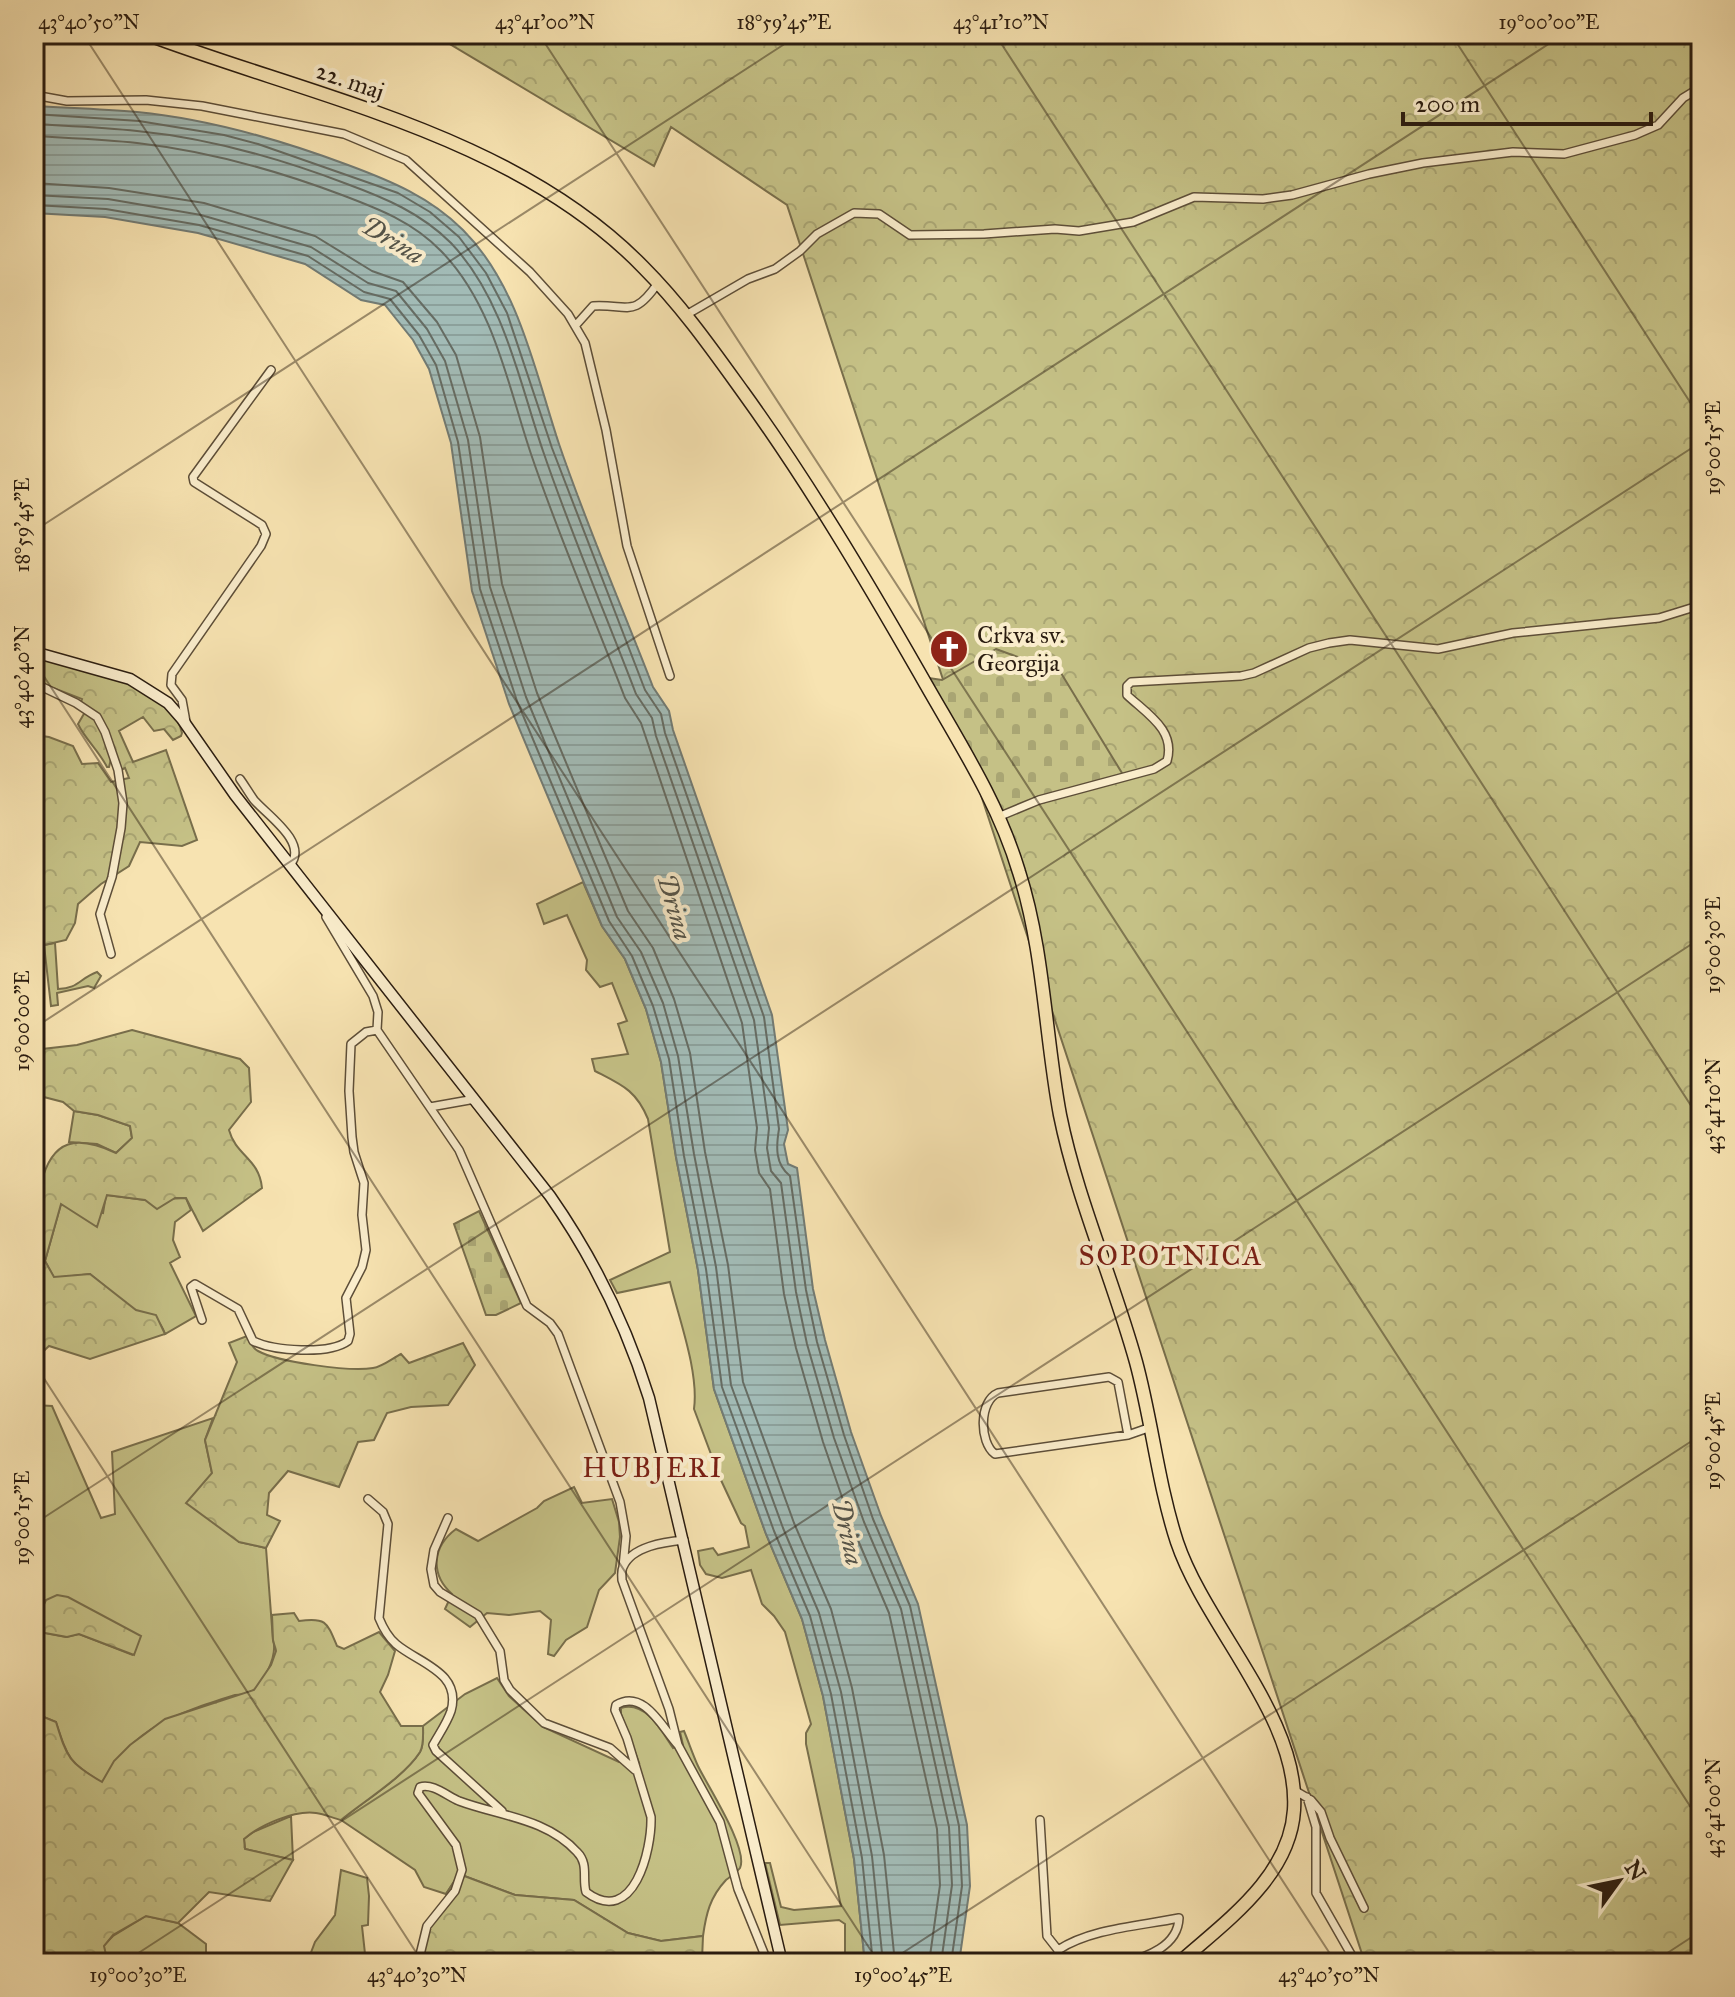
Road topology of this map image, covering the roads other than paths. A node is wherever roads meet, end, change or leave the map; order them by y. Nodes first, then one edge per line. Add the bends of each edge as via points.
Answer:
1 (146, 34) edge
2 (176, 40) edge
3 (1701, 87) edge
4 (34, 95) edge
5 (658, 283) junction
6 (686, 315) junction
7 (576, 325) junction
8 (271, 370) dead end
9 (1701, 605) edge
10 (34, 652) edge
11 (670, 676) dead end
12 (34, 683) edge
13 (187, 725) junction
14 (240, 779) dead end
15 (998, 817) junction
16 (290, 865) junction
17 (326, 909) junction
18 (111, 954) dead end
19 (377, 1030) junction
20 (475, 1099) junction
21 (430, 1107) junction
22 (202, 1320) dead end
23 (1151, 1427) junction
24 (1128, 1435) junction
25 (368, 1499) dead end
26 (448, 1518) dead end
27 (684, 1540) junction
28 (623, 1567) junction
29 (678, 1745) junction
30 (637, 1772) junction
31 (1294, 1790) junction
32 (1307, 1797) junction
33 (504, 1813) junction
34 (1040, 1820) dead end
35 (1364, 1908) dead end
36 (1058, 1950) junction
37 (418, 1963) edge
38 (768, 1963) edge
39 (782, 1963) edge
40 (1058, 1963) edge
41 (1124, 1963) edge
42 (1179, 1963) edge
43 (1356, 1963) edge

1 - 2 main road, 22. maj
2 - 5 main road, 22. maj via 497,164 602,229
3 - 6 street via 1658,125 1564,154 1513,152 1423,163 1263,199 1194,197 1133,222 1079,231 910,235 879,214 854,213 817,234 775,269
4 - 7 street via 67,101 146,100 267,117 344,134 406,160 530,272
5 - 6 main road, 22. maj
5 - 7 street via 634,307 593,306
6 - 15 main road, 22. maj via 826,515
7 - 11 street via 606,430 627,546
8 - 13 street via 193,477 196,484 262,525 266,534 172,674 171,685 184,705
9 - 15 street via 1659,618 1513,633 1438,649 1350,640 1309,648 1241,676 1131,682 1127,695 1166,735 1167,761
10 - 13 street via 130,679 168,703
12 - 18 street via 97,717 118,770 121,828 100,914
13 - 16 street
14 - 16 street via 294,845
15 - 23 main road, 22. maj via 1031,916 1067,1144 1129,1338
16 - 17 street
17 - 19 street via 325,916 373,996
17 - 20 street
19 - 21 street
19 - 22 street via 351,1044 352,1137 365,1193 366,1250 346,1298 348,1341 334,1348 267,1348 253,1341 238,1309 195,1284 191,1287
20 - 21 street
20 - 27 street via 570,1225 616,1306 649,1398
21 - 28 street via 459,1150 527,1306 558,1334 620,1502 626,1536
23 - 24 street
23 - 31 main road, 22. maj via 1183,1556 1278,1729
24 - 24 street via 995,1454 986,1442 986,1403 993,1394 1109,1377 1118,1382
25 - 33 street via 388,1524 379,1618 384,1630 394,1643 441,1672 449,1685 451,1710 433,1745
26 - 30 street via 434,1550 434,1585 478,1615 500,1651 510,1690 544,1723 610,1748
27 - 28 street via 646,1548
27 - 39 street
28 - 29 street via 622,1580
29 - 30 street via 657,1716 636,1702 619,1703 615,1710
29 - 38 street via 720,1822 738,1889
30 - 33 street via 651,1829 640,1878 623,1896 592,1897 586,1892 580,1854 562,1839
31 - 32 street
31 - 42 main road, 22. maj via 1291,1830 1281,1857 1244,1904
32 - 35 street via 1321,1812
32 - 43 street via 1316,1827 1316,1893
33 - 37 street via 463,1803 425,1785 418,1789 456,1845 462,1870 455,1891 427,1926
34 - 36 street via 1047,1936
36 - 40 street
36 - 41 street via 1099,1934 1179,1918 1163,1948

